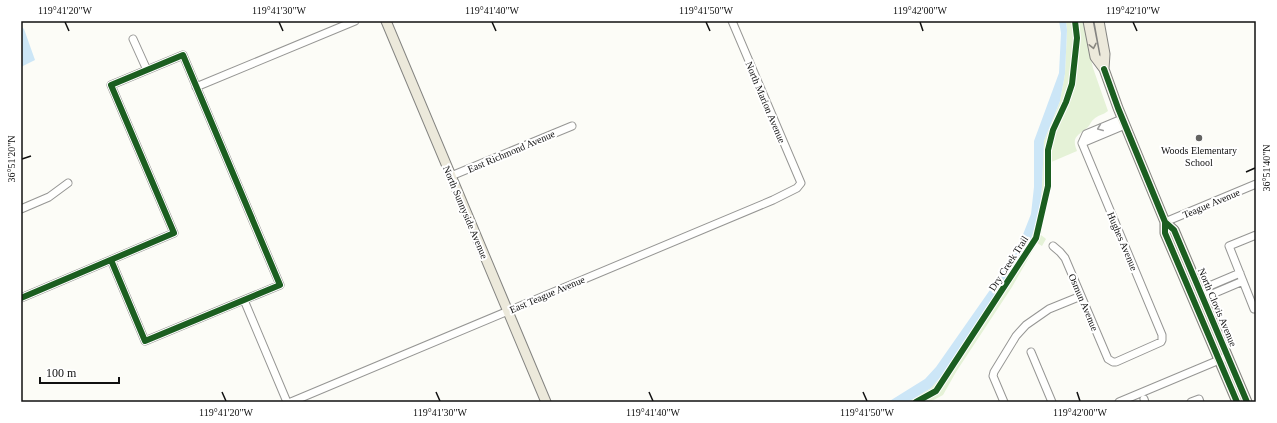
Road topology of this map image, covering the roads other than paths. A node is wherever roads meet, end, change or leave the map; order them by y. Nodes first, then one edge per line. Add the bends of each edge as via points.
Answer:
1 (356, 21) edge
2 (386, 21) edge
3 (732, 21) edge
4 (1088, 21) edge
5 (1099, 21) edge
6 (134, 38) dead end
7 (1104, 69) junction
8 (147, 70) junction
9 (196, 87) junction
10 (1124, 122) junction
11 (572, 126) dead end
12 (451, 176) junction
13 (68, 183) dead end
14 (800, 183) joint
15 (1256, 184) edge
16 (21, 209) edge
17 (1166, 222) junction
18 (1256, 235) edge
19 (1053, 246) dead end
20 (111, 260) junction
21 (1240, 273) junction
22 (1243, 281) junction
23 (1202, 293) junction
24 (1081, 296) junction
25 (1192, 297) junction
26 (21, 298) edge
27 (244, 300) junction
28 (1255, 308) edge
29 (507, 310) junction
30 (1031, 352) dead end
31 (1223, 358) junction
32 (1111, 361) joint
33 (1200, 400) edge
34 (296, 401) edge
35 (287, 402) edge
36 (546, 402) edge
37 (1004, 402) edge
38 (1052, 402) edge
39 (1119, 402) edge
40 (1191, 402) edge
41 (1237, 402) edge
42 (1247, 402) edge

1 - 9 street
2 - 12 main road, North Sunnyside Avenue
3 - 14 street, North Marion Avenue
4 -> 7 main road, North Clovis Avenue via 1095,57
5 - 7 main road, North Clovis Avenue via 1105,54
6 - 8 street
7 - 10 main road, North Clovis Avenue
8 - 9 street via 183,55
8 - 20 street via 111,85 174,233
9 - 27 street via 280,285
10 - 17 main road, North Clovis Avenue
10 - 32 street, Hughes Avenue via 1086,134 1082,143 1162,334 1162,340 1116,362
11 - 12 street, East Richmond Avenue
12 - 29 main road, North Sunnyside Avenue
13 - 16 street via 49,197
14 - 29 street, East Teague Avenue via 797,188 773,200
15 - 17 street, Teague Avenue
17 - 23 main road, North Clovis Avenue via 1174,230
17 - 25 main road, North Clovis Avenue via 1165,233
18 - 21 street via 1229,246
19 - 24 street, Osmun Avenue via 1065,258
20 - 26 street
20 - 27 street via 145,341
21 - 22 street
21 - 23 street via 1207,287
22 - 23 street via 1210,295
22 - 28 street
23 - 25 street
23 - 31 main road, North Clovis Avenue
24 - 32 street, Osmun Avenue
24 - 37 street via 1049,309 1026,325 1016,336 994,372
25 - 31 main road, North Clovis Avenue
27 - 35 street
29 - 34 street, East Teague Avenue
29 - 36 main road, North Sunnyside Avenue
30 - 38 street
31 - 39 street
31 - 41 main road, North Clovis Avenue
31 - 42 main road, North Clovis Avenue
33 - 40 street

